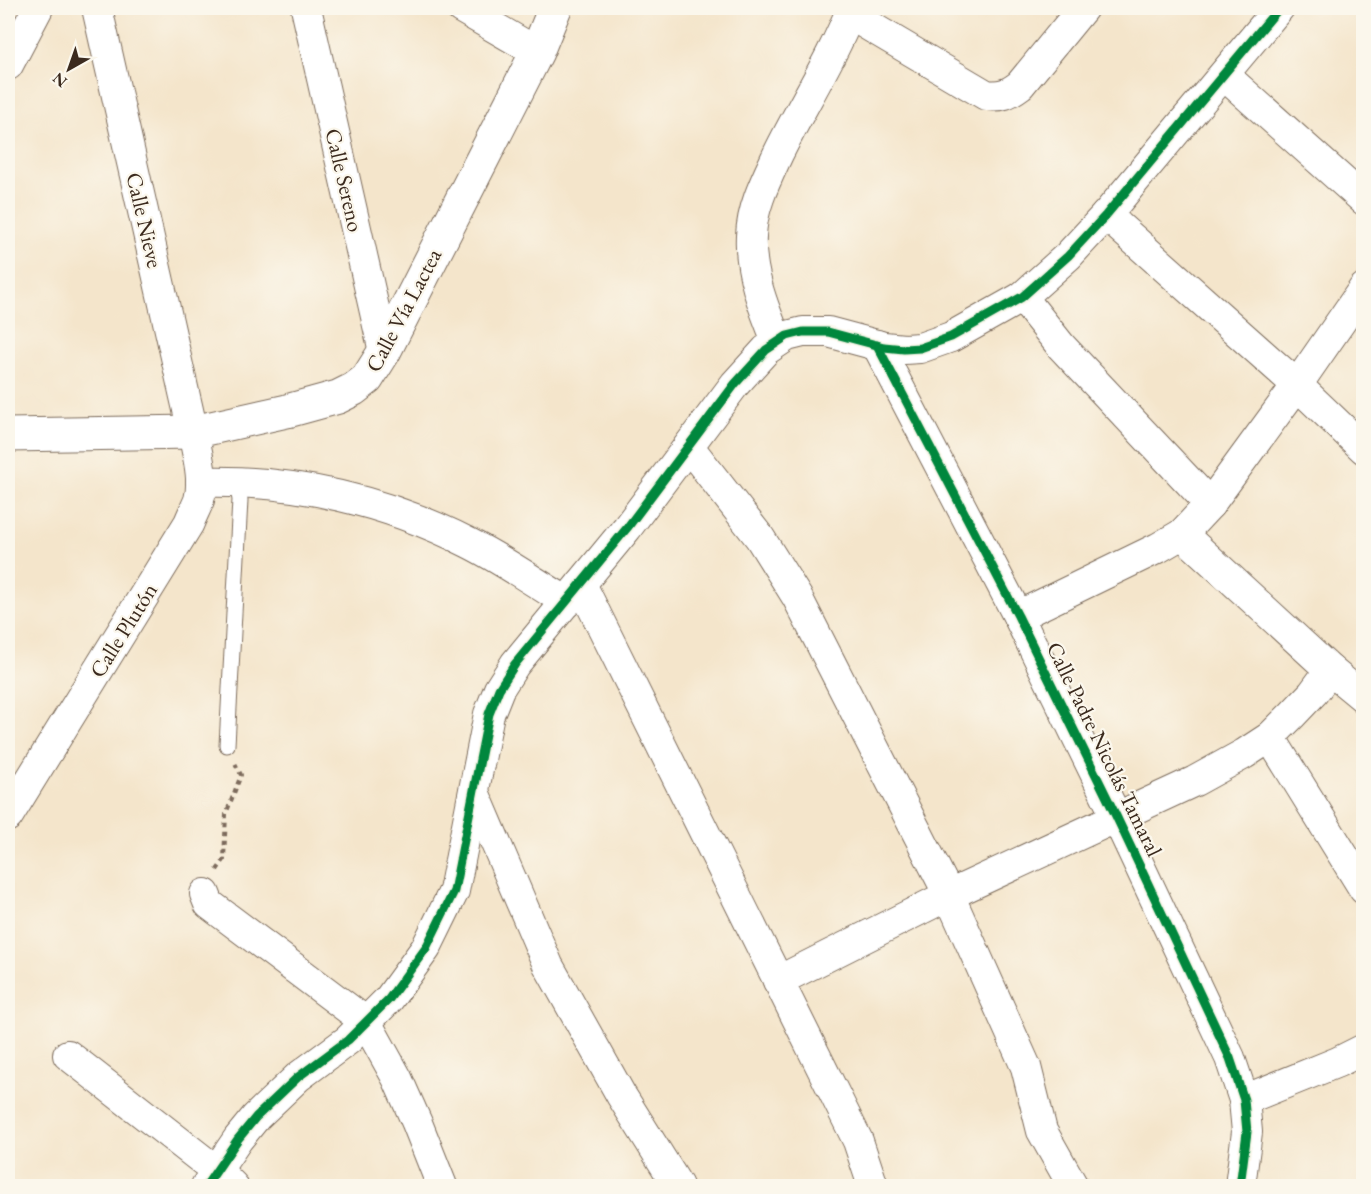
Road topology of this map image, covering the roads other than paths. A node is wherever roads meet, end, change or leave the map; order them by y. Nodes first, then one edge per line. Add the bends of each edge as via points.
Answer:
1 (38, 8) edge
2 (97, 8) edge
3 (306, 8) edge
4 (461, 8) edge
5 (555, 8) edge
6 (1083, 8) edge
7 (1279, 8) edge
8 (851, 11) edge
9 (537, 52) junction
10 (8, 65) edge
11 (1224, 75) junction
12 (1364, 200) edge
13 (1106, 215) junction
14 (1364, 288) edge
15 (1022, 297) junction
16 (777, 342) junction
17 (877, 345) junction
18 (384, 352) junction
19 (1296, 385) junction
20 (194, 432) junction
21 (8, 435) edge
22 (689, 447) junction
23 (1364, 449) edge
24 (237, 481) junction
25 (201, 482) junction
26 (1210, 504) junction
27 (1182, 534) junction
28 (574, 593) junction
29 (1018, 616) junction
30 (1330, 670) junction
31 (1364, 698) edge
32 (1270, 737) junction
33 (227, 745) road end
34 (474, 792) junction
35 (8, 816) edge
36 (1117, 818) junction
37 (1364, 889) edge
38 (205, 894) road end
39 (949, 895) junction
40 (778, 981) junction
41 (366, 1022) junction
42 (1364, 1049) edge
43 (68, 1055) dead end
44 (1244, 1100) junction
45 (218, 1181) edge
46 (442, 1186) edge
47 (678, 1186) edge
48 (873, 1186) edge
49 (1073, 1186) edge
50 (1240, 1186) edge

1 - 10 street
2 - 20 street, Calle Nieve
3 - 18 street, Calle Sereno
4 - 9 street
5 - 9 street, Calle Vía Lactea
6 - 8 street via 1020,85 998,97 986,94
7 - 11 street
8 - 16 street via 772,167 753,218 753,262
9 - 18 street, Calle Vía Lactea
11 - 12 street
11 - 13 street
13 - 15 street
13 - 19 street
14 - 19 street
15 - 17 street via 951,337 920,348
15 - 26 street via 1061,346
16 - 17 street via 803,332 828,332
16 - 22 street via 751,365
17 - 29 street, Calle Padre Nicolás Tamaral
18 - 20 street, Calle Vía Lactea via 367,379 338,398
19 - 23 street
19 - 26 street
20 - 21 street, Calle Vía Lactea
20 - 25 street, Calle Plutón
22 - 28 street
22 - 39 street via 760,538 797,597
24 - 25 street
24 - 28 street via 318,491 368,503 470,543
24 - 33 lane via 240,500
25 - 35 street, Calle Plutón via 189,523
26 - 27 street
27 - 29 street
27 - 30 street
28 - 34 street via 499,689 489,714
28 - 40 street
29 - 36 street, Calle Padre Nicolás Tamaral
30 - 31 street
30 - 32 street
32 - 36 street via 1196,781
32 - 37 street
34 - 41 street via 454,891 440,922 407,976
34 - 47 street via 548,965
36 - 39 street
36 - 44 street, Calle Padre Nicolás Tamaral via 1230,1058
38 - 41 street via 209,904
39 - 40 street
39 - 49 street via 1026,1067 1042,1131
40 - 48 street via 858,1141
41 - 45 street via 273,1100 238,1139
41 - 46 street via 397,1078
42 - 44 street
43 - 45 street
44 - 50 street, Calle Padre Nicolás Tamaral via 1247,1132

